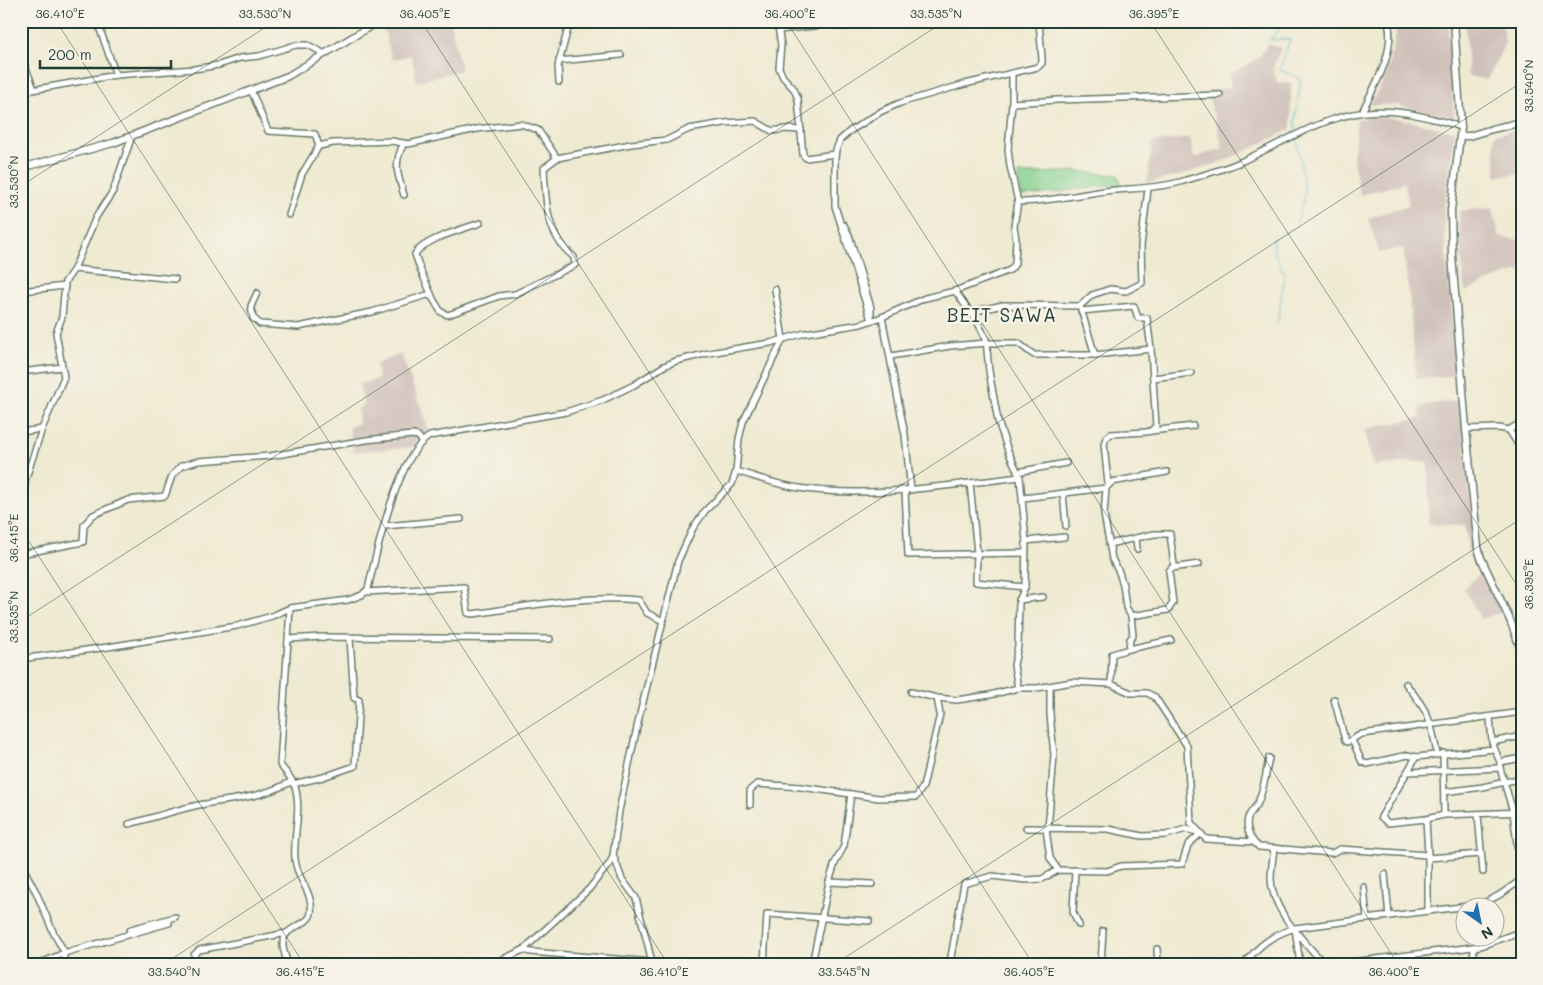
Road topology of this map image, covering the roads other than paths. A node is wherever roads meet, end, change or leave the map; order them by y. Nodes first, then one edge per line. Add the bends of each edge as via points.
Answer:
1 (97, 21) edge
2 (379, 21) edge
3 (570, 21) edge
4 (778, 21) edge
5 (1039, 21) edge
6 (1388, 21) edge
7 (1454, 21) edge
8 (858, 25) dead end
9 (779, 30) junction
10 (325, 54) junction
11 (622, 55) dead end
12 (21, 56) edge
13 (559, 61) junction
14 (1012, 73) junction
15 (116, 74) junction
16 (558, 82) dead end
17 (34, 89) junction
18 (251, 90) junction
19 (21, 92) edge
20 (1220, 95) dead end
21 (1012, 103) junction
22 (1362, 112) junction
23 (1522, 122) edge
24 (1461, 128) junction
25 (801, 130) junction
26 (132, 136) junction
27 (1461, 136) junction
28 (404, 144) junction
29 (320, 146) junction
30 (835, 154) junction
31 (557, 158) junction
32 (21, 168) edge
33 (1148, 189) junction
34 (404, 195) dead end
35 (1018, 202) junction
36 (289, 215) dead end
37 (480, 223) dead end
38 (74, 269) junction
39 (175, 279) dead end
40 (65, 286) junction
41 (21, 290) edge
42 (775, 290) dead end
43 (955, 291) junction
44 (257, 293) dead end
45 (432, 297) junction
46 (1081, 309) junction
47 (970, 312) junction
48 (882, 318) junction
49 (871, 320) junction
50 (783, 339) junction
51 (987, 343) junction
52 (1151, 349) junction
53 (1096, 355) junction
54 (890, 356) junction
55 (62, 367) junction
56 (21, 372) edge
57 (1191, 374) dead end
58 (1153, 378) junction
59 (1522, 422) edge
60 (1193, 426) dead end
61 (42, 429) junction
62 (1466, 429) junction
63 (1509, 430) junction
64 (1151, 431) junction
65 (21, 432) edge
66 (422, 441) junction
67 (1522, 451) edge
68 (1066, 463) dead end
69 (736, 471) junction
70 (1167, 472) dead end
71 (1018, 475) junction
72 (23, 481) edge
73 (970, 483) junction
74 (1107, 486) junction
75 (908, 490) junction
76 (1063, 493) junction
77 (1022, 498) junction
78 (21, 514) edge
79 (461, 519) dead end
80 (385, 526) junction
81 (1066, 526) dead end
82 (1064, 537) dead end
83 (1136, 538) junction
84 (1026, 541) junction
85 (1109, 544) junction
86 (1137, 549) dead end
87 (21, 550) edge
88 (977, 553) junction
89 (1026, 553) junction
90 (1199, 564) dead end
91 (1172, 568) junction
92 (1025, 587) junction
93 (365, 592) junction
94 (1043, 597) dead end
95 (1019, 600) junction
96 (290, 608) junction
97 (1131, 616) junction
98 (663, 621) junction
99 (350, 638) junction
100 (288, 639) junction
101 (550, 639) dead end
102 (1170, 640) dead end
103 (1129, 649) junction
104 (1522, 652) edge
105 (21, 659) edge
106 (1111, 684) junction
107 (1406, 684) dead end
108 (1050, 686) junction
109 (1018, 688) junction
110 (911, 692) dead end
111 (937, 698) junction
112 (1334, 699) dead end
113 (1522, 712) edge
114 (1490, 718) junction
115 (1432, 725) junction
116 (1522, 736) edge
117 (1352, 740) junction
118 (1492, 742) junction
119 (1494, 749) junction
120 (1440, 753) junction
121 (1416, 757) junction
122 (1269, 758) dead end
123 (1522, 758) edge
124 (1500, 762) junction
125 (1500, 768) junction
126 (1443, 771) junction
127 (1408, 772) junction
128 (1522, 778) edge
129 (293, 782) junction
130 (1504, 783) junction
131 (1444, 792) junction
132 (851, 794) junction
133 (750, 805) dead end
134 (1513, 812) junction
135 (1522, 812) edge
136 (1478, 814) junction
137 (1444, 815) junction
138 (1426, 819) junction
139 (128, 824) dead end
140 (1026, 828) dead end
141 (1047, 829) junction
142 (1201, 833) junction
143 (1253, 842) junction
144 (1274, 848) junction
145 (1481, 854) junction
146 (613, 856) junction
147 (1428, 857) junction
148 (21, 864) edge
149 (1058, 870) junction
150 (1075, 870) junction
151 (1522, 871) edge
152 (1483, 872) dead end
153 (1385, 874) dead end
154 (1522, 879) edge
155 (829, 882) junction
156 (872, 884) dead end
157 (1364, 887) dead end
158 (1496, 898) edge
159 (1456, 908) edge
160 (1428, 911) junction
161 (1389, 916) junction
162 (175, 917) dead end
163 (822, 919) junction
164 (1367, 919) junction
165 (869, 921) dead end
166 (169, 923) dead end
167 (1079, 925) dead end
168 (1294, 928) junction
169 (1103, 931) dead end
170 (1522, 931) edge
171 (287, 933) junction
172 (127, 934) junction
173 (1506, 937) edge
174 (1466, 948) edge
175 (1474, 948) edge
176 (1157, 949) dead end
177 (523, 950) junction
178 (64, 953) junction
179 (652, 962) junction
180 (39, 964) edge
181 (64, 964) edge
182 (196, 964) edge
183 (288, 964) edge
184 (492, 964) edge
185 (676, 964) edge
186 (764, 964) edge
187 (812, 964) edge
188 (954, 964) edge
189 (1101, 964) edge
190 (1158, 964) edge
191 (1244, 964) edge
192 (1300, 964) edge
193 (1324, 964) edge
194 (1335, 964) edge
195 (1474, 964) edge

1 - 15 street
2 - 10 main road
3 - 13 street
4 - 9 street
5 - 14 street via 1042,63 1038,67
6 - 22 street via 1391,34 1382,71
7 - 24 main road
8 - 9 street via 842,27 831,24
9 - 25 street via 779,68 798,99
10 - 15 street via 308,45 296,45 220,65
10 - 18 main road via 288,76
11 - 13 street
12 - 17 street
13 - 16 street
14 - 21 street
14 - 30 street via 891,107 844,136
15 - 17 street
17 - 19 street
18 - 26 main road
18 - 29 street via 268,131 315,134
20 - 21 street
21 - 35 street via 1009,157
22 - 24 street via 1396,112
22 - 33 street via 1315,126 1229,166
23 - 27 main road
24 - 27 main road
25 - 30 street via 806,158
25 - 31 street via 772,131 755,121 724,123 688,129 667,140
26 - 32 main road
26 - 38 street via 114,191 96,217
27 - 62 main road via 1451,210
28 - 29 street via 392,141
28 - 31 street via 521,124 538,130
28 - 34 street via 397,157 398,177
29 - 36 street via 302,174
30 - 49 street via 834,200 837,214 849,235 871,308
31 - 45 street via 544,168 547,211 553,230 563,248 574,257 575,265 515,294 499,296 448,315
33 - 35 street
33 - 46 street via 1141,246 1142,283 1126,291 1110,290 1092,295
35 - 43 street via 1014,226 1014,267
37 - 45 street via 434,240 415,254
38 - 39 street
38 - 40 street
40 - 41 street
40 - 55 street via 62,317 56,333
42 - 50 street
43 - 47 street
43 - 48 street via 925,298
44 - 45 street via 251,306 253,318 260,324 298,327 372,312 427,295
46 - 47 street via 1003,306
46 - 52 street via 1134,306 1138,318 1147,318
46 - 53 street
47 - 51 street
48 - 49 street
48 - 54 street
49 - 50 street
50 - 66 street via 676,361 603,400 566,412 430,436
50 - 69 street via 743,422
51 - 53 street via 1018,343 1034,355
51 - 54 street
51 - 71 street via 998,421
52 - 53 street
52 - 58 street
54 - 75 street via 905,435
55 - 56 street
55 - 61 street via 64,377
57 - 58 street
58 - 64 street via 1156,426
59 - 63 street
60 - 64 street
61 - 65 street
61 - 72 street
62 - 63 street
62 - 104 main road via 1480,552
63 - 67 street
64 - 74 street via 1111,434 1106,438
66 - 80 street via 405,468 392,498
66 - 87 street via 412,435 181,466 172,476 165,496 128,500 93,515 84,524 83,542 26,553
68 - 71 street
69 - 75 street via 812,490
69 - 98 street via 732,484 693,528 678,561
70 - 74 street via 1112,482
71 - 73 street
71 - 77 street
72 - 78 street
73 - 75 street
73 - 88 street
74 - 76 street
74 - 85 street via 1104,514
75 - 88 street via 908,555
76 - 77 street
76 - 81 street
77 - 84 street
79 - 80 street
80 - 93 street
82 - 84 street
83 - 85 street
83 - 86 street
83 - 91 street via 1170,534
84 - 89 street
85 - 97 street
88 - 89 street
88 - 92 street via 976,582
89 - 92 street
90 - 91 street
91 - 97 street via 1173,603 1168,610
92 - 95 street
93 - 96 street via 348,600
93 - 98 street via 464,587 468,613 473,614 539,604 622,598 639,600 647,613
94 - 95 street
95 - 109 street via 1018,646 1014,665
96 - 100 street
96 - 105 street via 237,626
97 - 103 street via 1133,636
98 - 146 street via 634,738
99 - 100 street
99 - 101 street
99 - 129 street via 354,698 359,700 355,766 323,777
100 - 129 street via 280,765
102 - 103 street
103 - 106 street via 1112,654
106 - 108 street via 1072,682
106 - 142 street via 1131,693 1147,693 1155,697 1187,746 1191,823
107 - 115 street via 1422,704
108 - 109 street
108 - 141 street via 1054,754
109 - 111 street via 957,700
110 - 111 street
111 - 132 street via 940,714 924,787 916,797 879,798
112 - 117 street via 1345,740
113 - 114 street
114 - 115 street
114 - 118 street
115 - 117 street via 1362,734
115 - 120 street
116 - 118 street
117 - 121 street via 1362,762 1367,764 1408,755
118 - 119 street
119 - 120 street
119 - 124 street
120 - 121 street
120 - 126 street
121 - 127 street
122 - 143 street via 1266,780 1248,818
123 - 124 street
124 - 125 street
125 - 126 street
125 - 130 street
126 - 127 street
126 - 131 street
127 - 138 street via 1381,817 1388,823
128 - 130 street
129 - 139 street via 234,800 166,812
129 - 171 street via 297,816 294,859 310,898 311,914 308,920
130 - 131 street
130 - 134 street
131 - 137 street
132 - 133 street via 757,784 750,790
132 - 155 street via 844,846
134 - 135 street
134 - 136 street
134 - 151 street
136 - 137 street
136 - 145 street
137 - 138 street
138 - 147 street
140 - 141 street
141 - 142 street via 1108,829 1142,836 1166,835 1186,829
141 - 149 street via 1050,858
142 - 143 street via 1206,839
142 - 150 street via 1188,844 1182,864 1121,866 1107,871
143 - 144 street via 1259,847
144 - 147 street via 1332,853 1340,849
144 - 168 street via 1273,892
145 - 147 street
145 - 152 street
146 - 177 street via 594,884
146 - 179 street via 622,879 636,898
147 - 160 street
148 - 178 street
149 - 150 street
149 - 188 street via 1042,879 992,876 964,884 951,957
150 - 167 street via 1073,912
153 - 161 street
154 - 158 street
155 - 156 street
155 - 163 street
157 - 164 street
159 - 160 street
160 - 161 street
161 - 164 street
162 - 172 street
163 - 165 street
163 - 186 street via 767,914
163 - 187 street
164 - 168 street
166 - 172 street
168 - 191 street via 1278,933 1264,943
168 - 192 street
168 - 193 street
169 - 189 street
170 - 173 street
171 - 182 street via 199,950 194,955
171 - 183 street via 283,944
172 - 178 street
174 - 194 street
175 - 195 street
176 - 190 street
177 - 179 street
177 - 184 street
178 - 180 street
178 - 181 street
179 - 185 street

